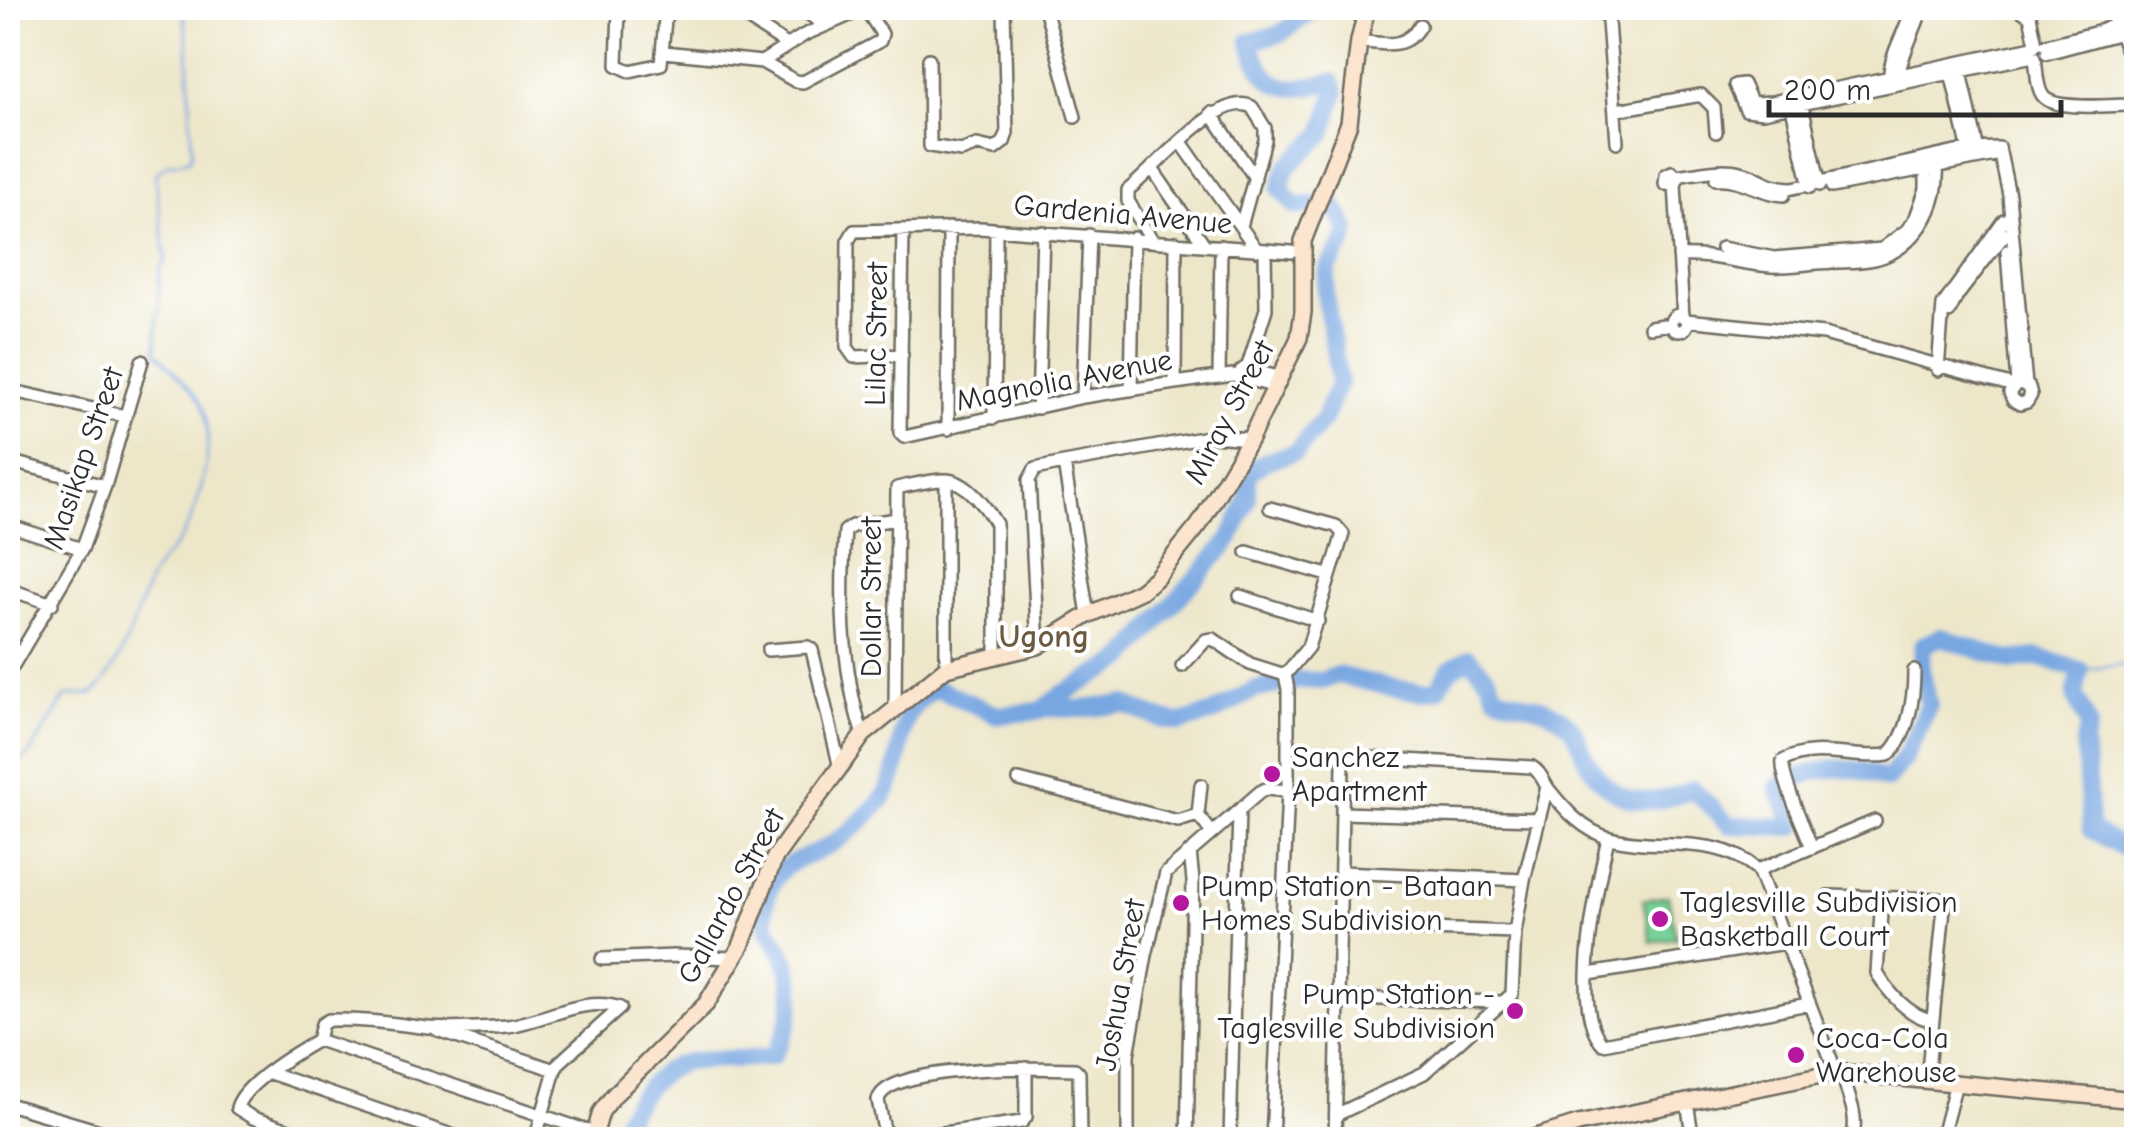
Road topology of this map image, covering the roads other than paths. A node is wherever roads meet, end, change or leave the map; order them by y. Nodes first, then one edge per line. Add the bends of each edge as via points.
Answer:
1 (619, 8) edge
2 (666, 8) edge
3 (731, 8) edge
4 (800, 8) edge
5 (865, 8) edge
6 (1004, 8) edge
7 (1045, 8) edge
8 (1368, 8) edge
9 (1607, 8) edge
10 (1912, 8) edge
11 (1922, 8) edge
12 (2017, 8) edge
13 (2112, 8) edge
14 (2033, 13) edge
15 (2136, 15) edge
16 (826, 25) junction
17 (1420, 26) dead end
18 (2124, 28) edge
19 (1359, 41) junction
20 (787, 45) junction
21 (1904, 47) junction
22 (2039, 51) junction
23 (664, 52) junction
24 (930, 59) dead end
25 (762, 62) junction
26 (2136, 64) edge
27 (1955, 68) junction
28 (1894, 80) junction
29 (2136, 97) edge
30 (1796, 102) junction
31 (1617, 110) junction
32 (1211, 113) junction
33 (1075, 117) dead end
34 (1716, 132) dead end
35 (1181, 142) junction
36 (1618, 142) dead end
37 (1974, 152) junction
38 (1932, 161) junction
39 (1153, 170) junction
40 (1255, 178) junction
41 (1815, 187) junction
42 (1675, 224) junction
43 (1242, 226) junction
44 (949, 228) junction
45 (2006, 228) junction
46 (996, 229) junction
47 (903, 230) junction
48 (1042, 232) junction
49 (1088, 235) junction
50 (1134, 238) junction
51 (1152, 240) junction
52 (1176, 242) junction
53 (1204, 244) junction
54 (1221, 246) junction
55 (1261, 250) junction
56 (1292, 252) dead end
57 (1679, 253) junction
58 (1680, 321) junction
59 (1650, 327) dead end
60 (902, 356) junction
61 (142, 361) dead end
62 (1943, 371) junction
63 (1241, 374) junction
64 (1219, 377) junction
65 (1175, 383) junction
66 (1278, 383) junction
67 (1131, 390) junction
68 (22, 394) dead end
69 (1083, 397) junction
70 (1038, 408) junction
71 (124, 416) junction
72 (994, 418) junction
73 (948, 429) junction
74 (904, 437) joint
75 (1250, 439) junction
76 (12, 462) dead end
77 (1064, 463) junction
78 (946, 480) junction
79 (106, 486) junction
80 (1270, 508) dead end
81 (896, 519) junction
82 (8, 525) edge
83 (82, 549) junction
84 (1247, 552) dead end
85 (1328, 575) junction
86 (8, 589) edge
87 (1240, 596) dead end
88 (52, 604) junction
89 (1088, 615) junction
90 (1318, 621) junction
91 (1038, 646) junction
92 (768, 650) dead end
93 (996, 657) junction
94 (1182, 666) dead end
95 (946, 668) junction
96 (1914, 671) dead end
97 (8, 674) edge
98 (1287, 682) junction
99 (895, 706) junction
100 (863, 735) junction
101 (840, 768) junction
102 (1019, 780) dead end
103 (1201, 785) dead end
104 (1548, 787) junction
105 (1288, 791) junction
106 (1238, 810) junction
107 (1342, 813) junction
108 (1198, 814) junction
109 (1539, 819) junction
110 (1875, 821) dead end
111 (1212, 834) junction
112 (1608, 838) junction
113 (1812, 848) junction
114 (1190, 852) junction
115 (1758, 870) junction
116 (1341, 872) junction
117 (1524, 880) junction
118 (1828, 896) dead end
119 (1882, 897) junction
120 (1340, 926) junction
121 (1515, 932) junction
122 (1785, 943) junction
123 (735, 958) junction
124 (602, 959) dead end
125 (1589, 974) junction
126 (1339, 998) junction
127 (1501, 1002) junction
128 (1808, 1004) junction
129 (1933, 1020) junction
130 (431, 1028) junction
131 (318, 1040) junction
132 (1026, 1068) junction
133 (555, 1070) junction
134 (1839, 1072) junction
135 (270, 1073) junction
136 (1927, 1080) junction
137 (1956, 1083) junction
138 (2136, 1100) edge
139 (1686, 1102) junction
140 (8, 1104) edge
141 (1336, 1115) junction
142 (544, 1117) junction
143 (64, 1121) junction
144 (594, 1136) edge
145 (1532, 1139) edge
146 (60, 1140) edge
147 (130, 1140) edge
148 (320, 1140) edge
149 (466, 1140) edge
150 (536, 1140) edge
151 (889, 1140) edge
152 (1080, 1140) edge
153 (1128, 1140) edge
154 (1187, 1140) edge
155 (1230, 1140) edge
156 (1272, 1140) edge
157 (1336, 1140) edge
158 (1692, 1140) edge
159 (1853, 1140) edge
160 (1942, 1140) edge

1 - 23 street via 618,65 650,68 661,64
2 - 23 street
3 - 20 street
4 - 16 street
5 - 16 street
5 - 25 street via 882,34 858,55 803,82
6 - 24 street via 1007,134 1000,146 930,146
7 - 33 street
8 - 19 street, Miray Street
9 - 31 street
10 - 21 street
11 - 21 street
12 - 14 street
13 - 18 street
14 - 22 street
15 - 18 street
16 - 20 street
17 - 19 street via 1402,43
18 - 22 street
18 - 26 street
19 - 66 street, Miray Street via 1348,123 1302,251 1299,338
20 - 25 street
21 - 28 street
22 - 27 street
22 - 29 street via 2040,92 2050,98
23 - 25 street
27 - 28 street
27 - 37 street
28 - 30 street
30 - 30 street via 1752,103 1743,84 1736,84 1752,112
30 - 41 street
31 - 34 street via 1701,95 1714,108
31 - 36 street
32 - 35 street
32 - 40 street
32 - 40 street via 1240,103 1252,108 1265,128
35 - 39 street
35 - 43 street
37 - 38 street
37 - 45 street via 2000,156
38 - 41 street
38 - 57 street via 1910,233 1894,248 1860,258 1774,262
39 - 51 street via 1127,195
39 - 53 street
40 - 43 street
41 - 42 street via 1765,189 1730,174 1674,182
42 - 57 street
42 - 58 street
43 - 55 street
44 - 46 street, Gardenia Avenue
44 - 47 street, Gardenia Avenue
44 - 73 street
45 - 62 street via 1945,313
45 - 62 street via 2017,387
46 - 48 street, Gardenia Avenue
46 - 72 street
47 - 60 street, Lilac Street
47 - 60 street, Gardenia Avenue via 850,235 847,312 847,348 854,357
48 - 49 street, Gardenia Avenue
48 - 70 street
49 - 50 street, Gardenia Avenue
49 - 69 street
50 - 51 street, Gardenia Avenue
50 - 67 street
51 - 52 street, Gardenia Avenue
52 - 53 street, Gardenia Avenue
52 - 65 street
53 - 54 street, Gardenia Avenue
54 - 55 street, Gardenia Avenue
54 - 64 street
55 - 56 street, Gardenia Avenue
55 - 63 street via 1266,309
57 - 58 street
58 - 59 street
58 - 62 street via 1823,337
60 - 74 street, Lilac Street
61 - 71 street, Masikap Street
63 - 64 street, Magnolia Avenue
63 - 66 street, Magnolia Avenue
64 - 65 street, Magnolia Avenue
65 - 67 street, Magnolia Avenue
66 - 75 street, Miray Street
67 - 69 street, Magnolia Avenue
68 - 71 street
69 - 70 street, Magnolia Avenue
70 - 72 street, Magnolia Avenue
71 - 79 street, Masikap Street
72 - 73 street, Magnolia Avenue
73 - 74 street, Magnolia Avenue
75 - 77 street via 1213,436
75 - 89 street, Miray Street via 1199,525 1156,578
76 - 79 street
77 - 89 street
77 - 91 street via 1035,469 1029,480
78 - 81 street, Dollar Street via 897,488
78 - 93 street via 988,509 996,524
78 - 95 street
79 - 83 street, Masikap Street
80 - 85 street via 1341,529
81 - 99 street, Dollar Street
81 - 100 street via 845,531 844,622
82 - 83 street
83 - 88 street, Masikap Street
84 - 85 street
85 - 90 street
86 - 88 street
87 - 90 street
88 - 97 street, Masikap Street
89 - 91 street, Gallardo Street
90 - 98 street
91 - 93 street, Gallardo Street
92 - 101 street via 812,650
93 - 95 street, Gallardo Street
94 - 98 street via 1210,638
95 - 99 street, Gallardo Street
96 - 113 street via 1904,730 1892,753 1822,753 1783,761
98 - 105 street
99 - 100 street, Gallardo Street
100 - 101 street, Gallardo Street
101 - 123 street, Gallardo Street via 776,857
102 - 108 street via 1178,821
103 - 108 street
104 - 107 street via 1532,767 1346,758
104 - 109 street
104 - 112 street via 1575,819
105 - 106 street, Joshua Street via 1266,789
105 - 156 street
106 - 111 street, Joshua Street
106 - 155 street
107 - 109 street
107 - 116 street
108 - 111 street
109 - 117 street
110 - 113 street
111 - 114 street, Joshua Street
112 - 115 street via 1720,849
112 - 125 street via 1595,892
113 - 115 street
114 - 153 street, Joshua Street via 1166,873 1146,955 1128,1055
114 - 154 street
115 - 122 street
116 - 117 street
116 - 120 street
117 - 121 street
118 - 119 street
119 - 129 street via 1877,973 1906,1008
119 - 129 street via 1939,900 1944,908
120 - 121 street
120 - 126 street
121 - 127 street via 1512,994
122 - 125 street
122 - 128 street
123 - 124 street
123 - 144 street, Gallardo Street via 706,1004 614,1095
125 - 128 street via 1586,1004 1603,1044
126 - 127 street
126 - 141 street
127 - 141 street via 1424,1074
128 - 134 street
129 - 136 street
130 - 131 street via 329,1020
130 - 133 street
130 - 133 street via 505,1026 585,1006 620,1008
131 - 135 street
131 - 142 street
132 - 151 street via 1022,1122
132 - 151 street via 912,1076 884,1090 878,1100
132 - 152 street via 1079,1073
133 - 142 street
134 - 136 street
134 - 139 street
134 - 159 street via 1856,1115
135 - 148 street via 239,1098 238,1108
135 - 149 street
136 - 137 street
137 - 138 street
137 - 160 street
139 - 145 street
139 - 158 street
140 - 143 street
141 - 157 street
142 - 144 street
142 - 150 street
143 - 146 street
143 - 147 street

